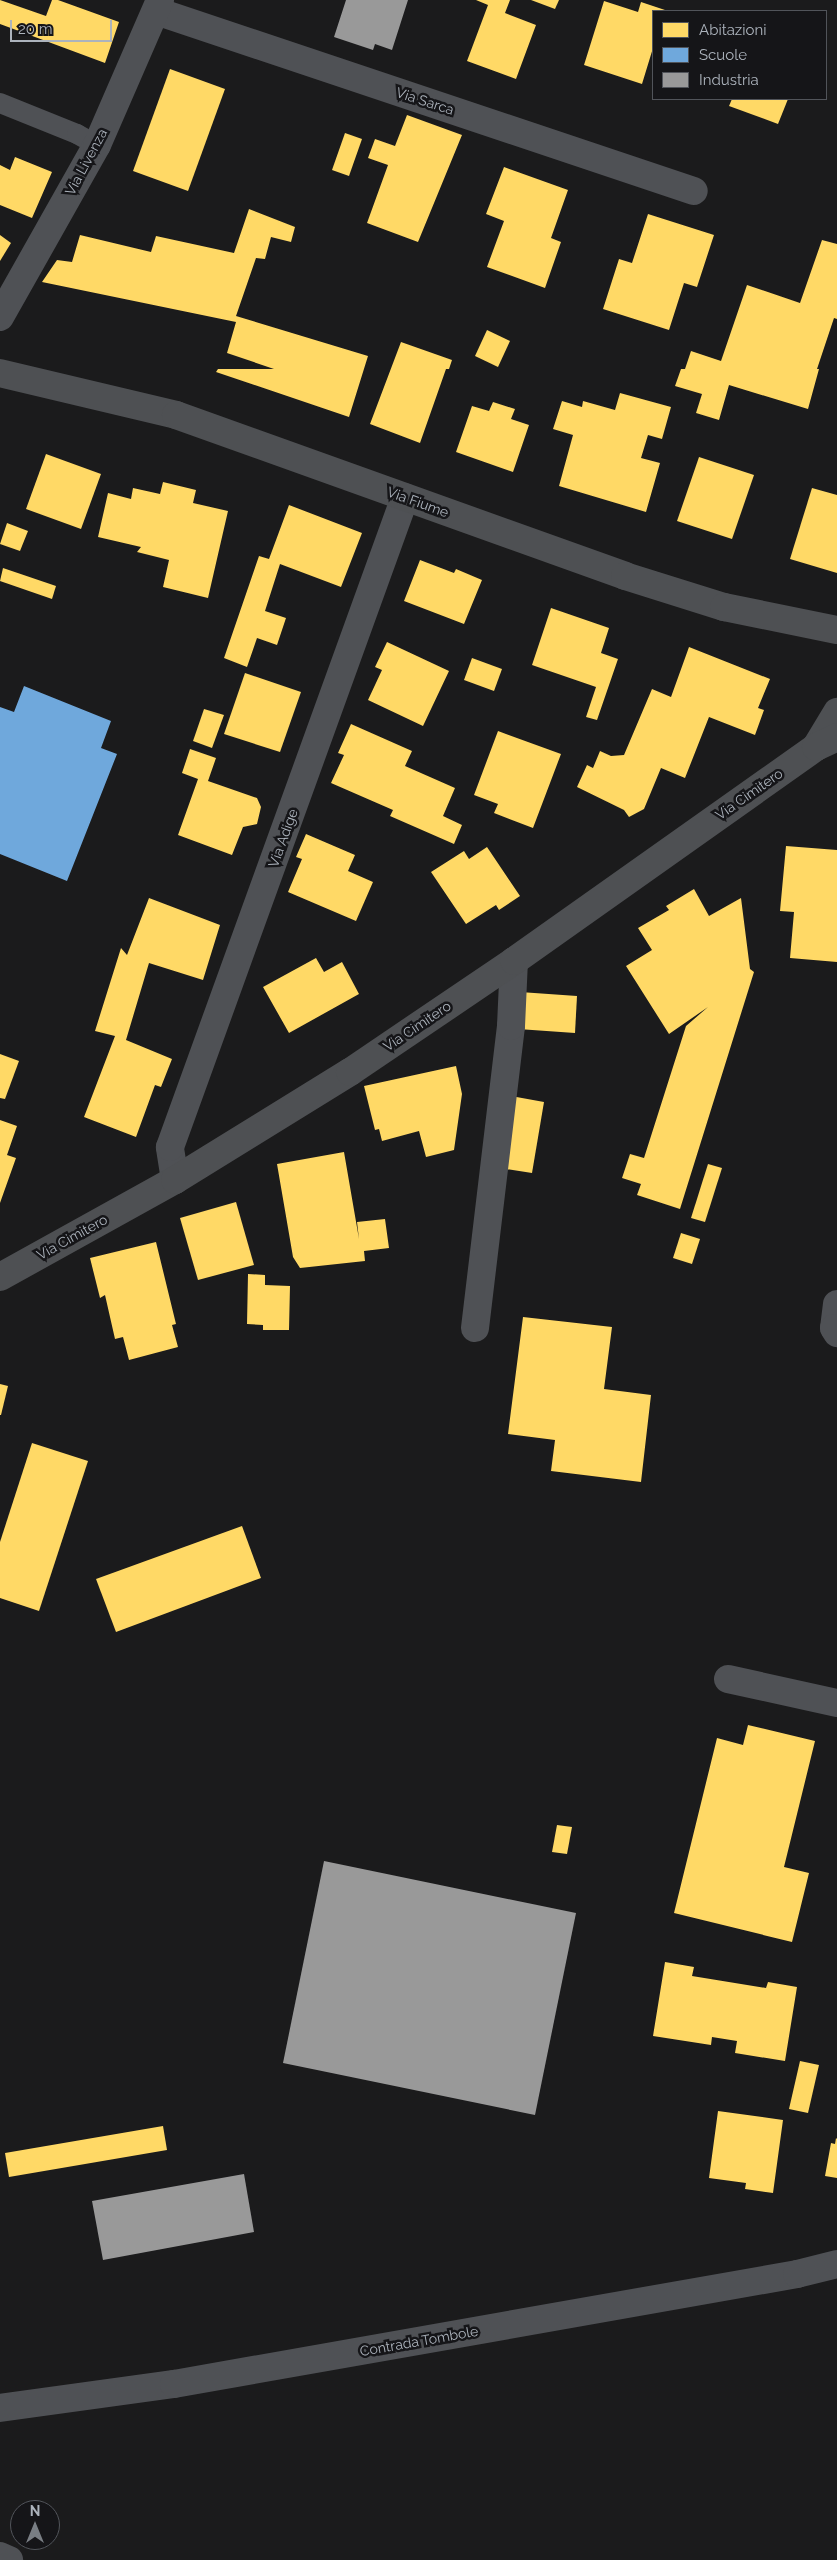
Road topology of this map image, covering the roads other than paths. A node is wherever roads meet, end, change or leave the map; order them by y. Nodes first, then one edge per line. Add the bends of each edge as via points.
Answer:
1 (158, 6) edge
2 (0, 103) edge
3 (97, 145) junction
4 (694, 191) dead end
5 (0, 317) edge
6 (0, 373) edge
7 (405, 497) junction
8 (837, 630) edge
9 (837, 712) edge
10 (827, 742) edge
11 (514, 961) junction
12 (175, 1180) junction
13 (0, 1277) edge
14 (837, 1304) edge
15 (475, 1328) dead end
16 (837, 1333) edge
17 (728, 1679) dead end
18 (837, 1703) edge
19 (837, 2264) edge
20 (0, 2408) edge
21 (0, 2556) edge
22 (9, 2560) edge

1 - 3 street, Via Livenza
1 - 4 street, Via Sarca
2 - 3 lane
3 - 5 street, Via Livenza
6 - 7 street, Via Fiume via 176,415
7 - 8 street, Via Fiume via 625,576 724,607
7 - 12 street, Via Adige via 170,1147
9 - 10 street, Via Cimitero
10 - 11 street, Via Cimitero
11 - 12 street, Via Cimitero via 350,1072
11 - 15 street via 511,1026
12 - 13 street, Via Cimitero
14 - 16 street via 834,1328
17 - 18 street
19 - 20 street, Contrada Tombole via 797,2274 174,2384
21 - 22 street

